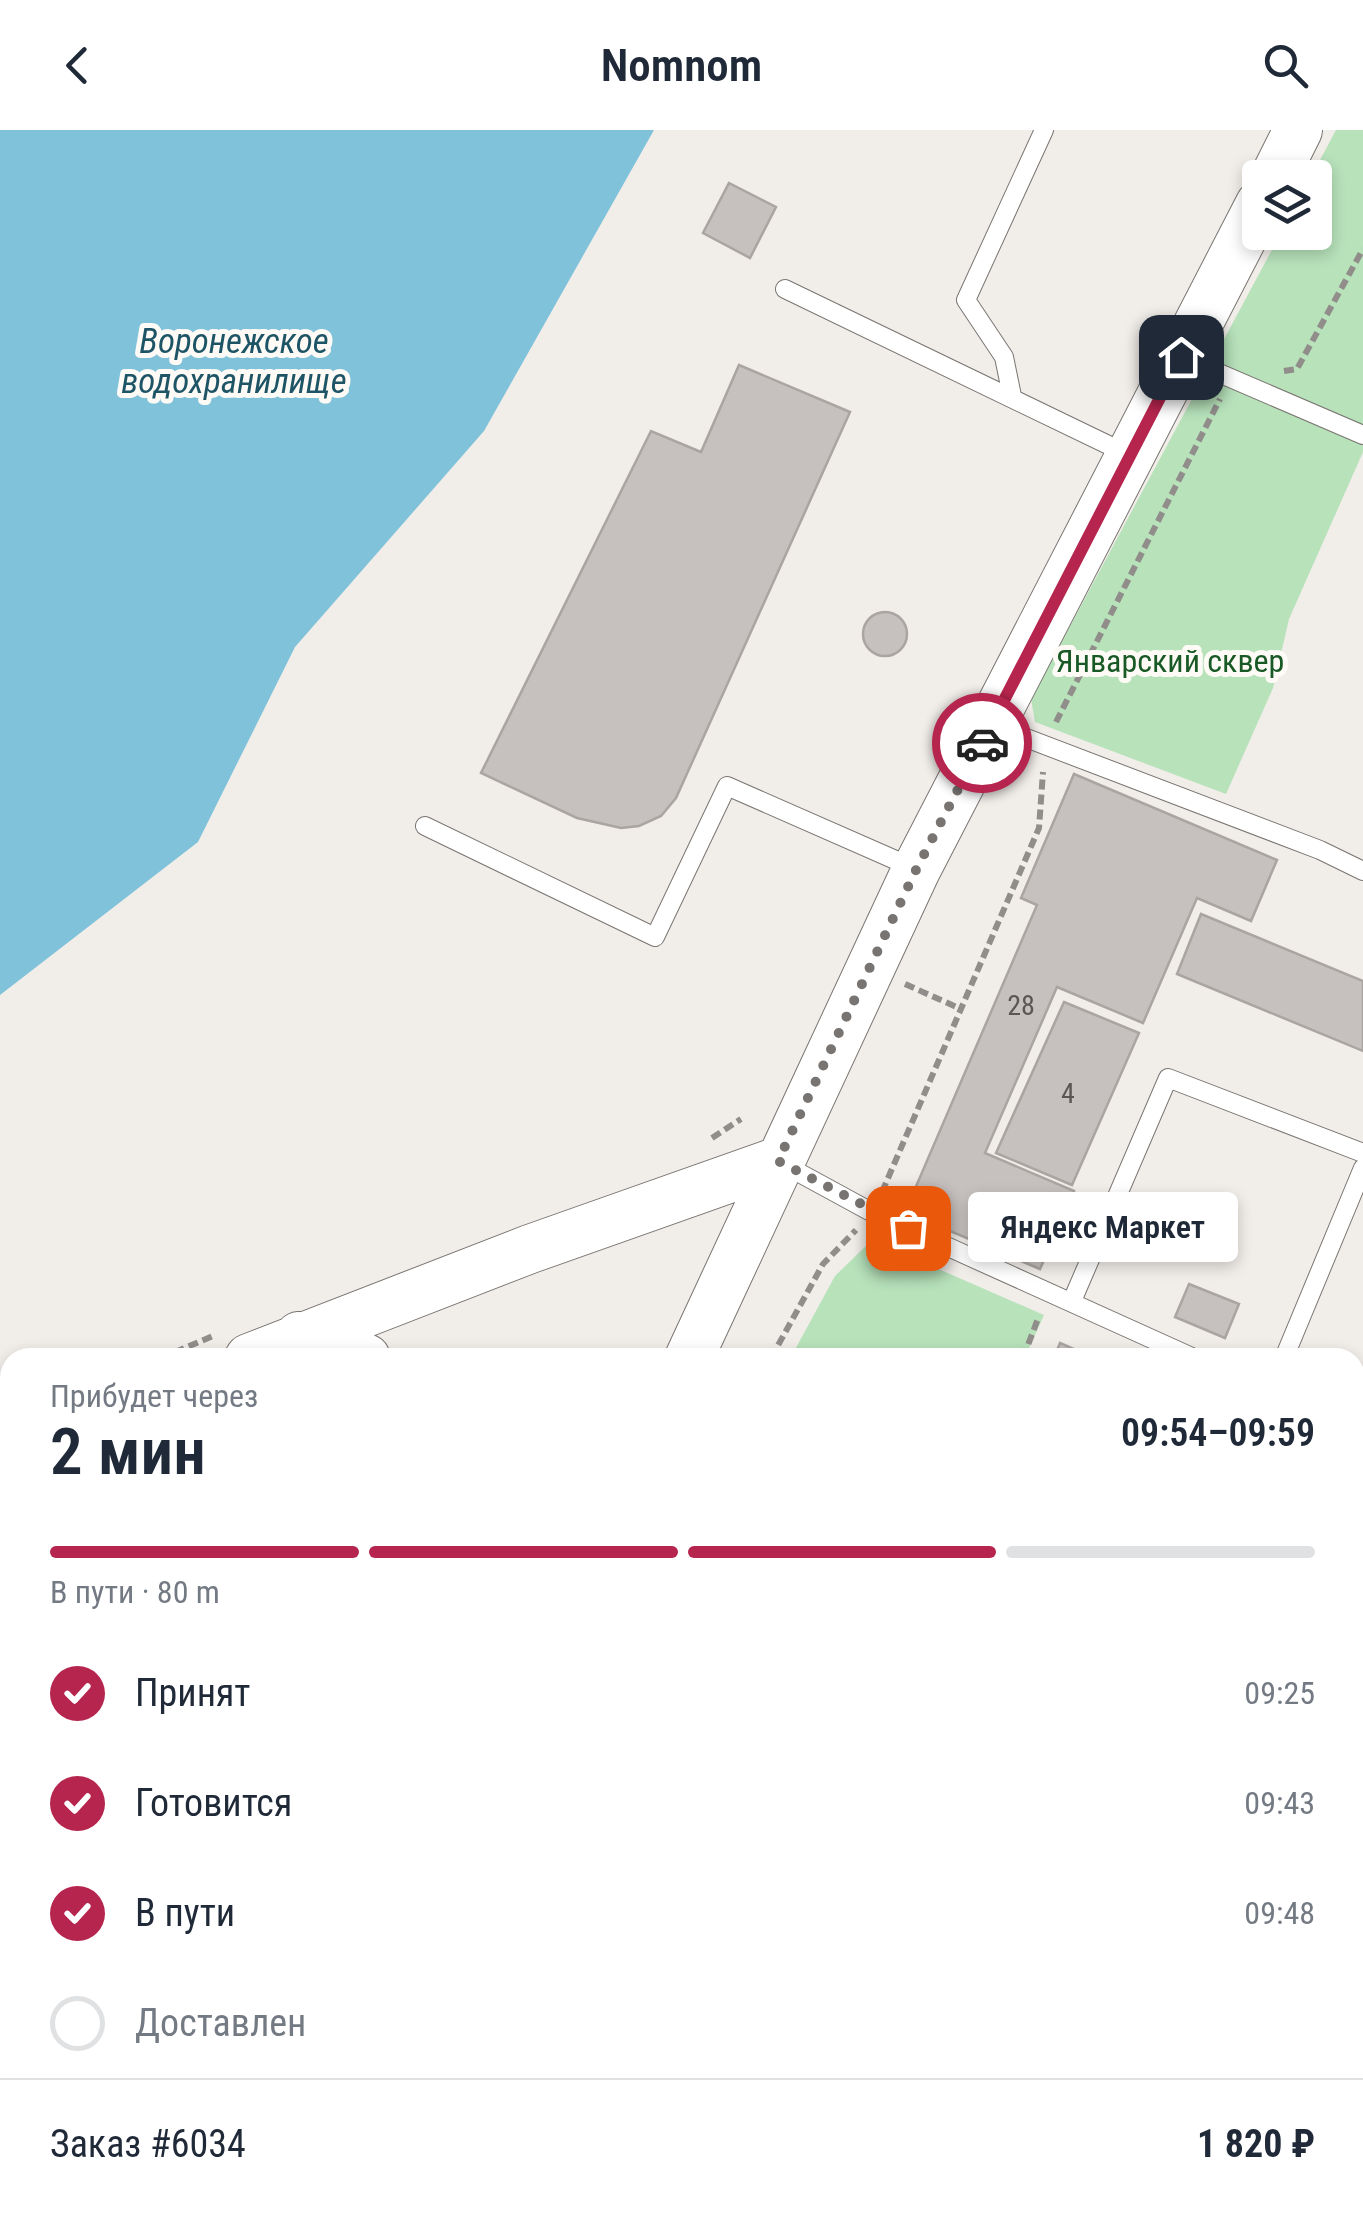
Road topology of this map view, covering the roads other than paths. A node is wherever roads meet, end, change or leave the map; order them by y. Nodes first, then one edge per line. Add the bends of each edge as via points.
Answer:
1 (1044, 130) edge
2 (1298, 130) edge
3 (1283, 160) edge
4 (1242, 239) edge
5 (785, 289) dead end
6 (1181, 357) junction
7 (1012, 396) junction
8 (1363, 435) edge
9 (1130, 456) junction
10 (991, 725) junction
11 (426, 826) dead end
12 (916, 870) junction
13 (1363, 872) edge
14 (1363, 1153) edge
15 (778, 1161) junction
16 (1363, 1168) edge
17 (1072, 1302) junction
18 (300, 1336) junction
19 (273, 1348) edge
20 (336, 1348) edge
21 (694, 1348) edge
22 (1172, 1348) edge
23 (1288, 1348) edge

1 - 7 lane via 966,300 1004,357
2 - 3 street
4 - 6 street
5 - 7 lane
6 - 8 lane
6 - 9 street
7 - 9 lane
9 - 10 street
10 - 12 street
10 - 13 lane
11 - 12 lane via 655,937 727,786
12 - 15 street
14 - 17 lane via 1168,1078
15 - 17 lane
15 - 18 street
15 - 21 street
16 - 23 lane
17 - 22 lane
18 - 19 street
18 - 20 street

